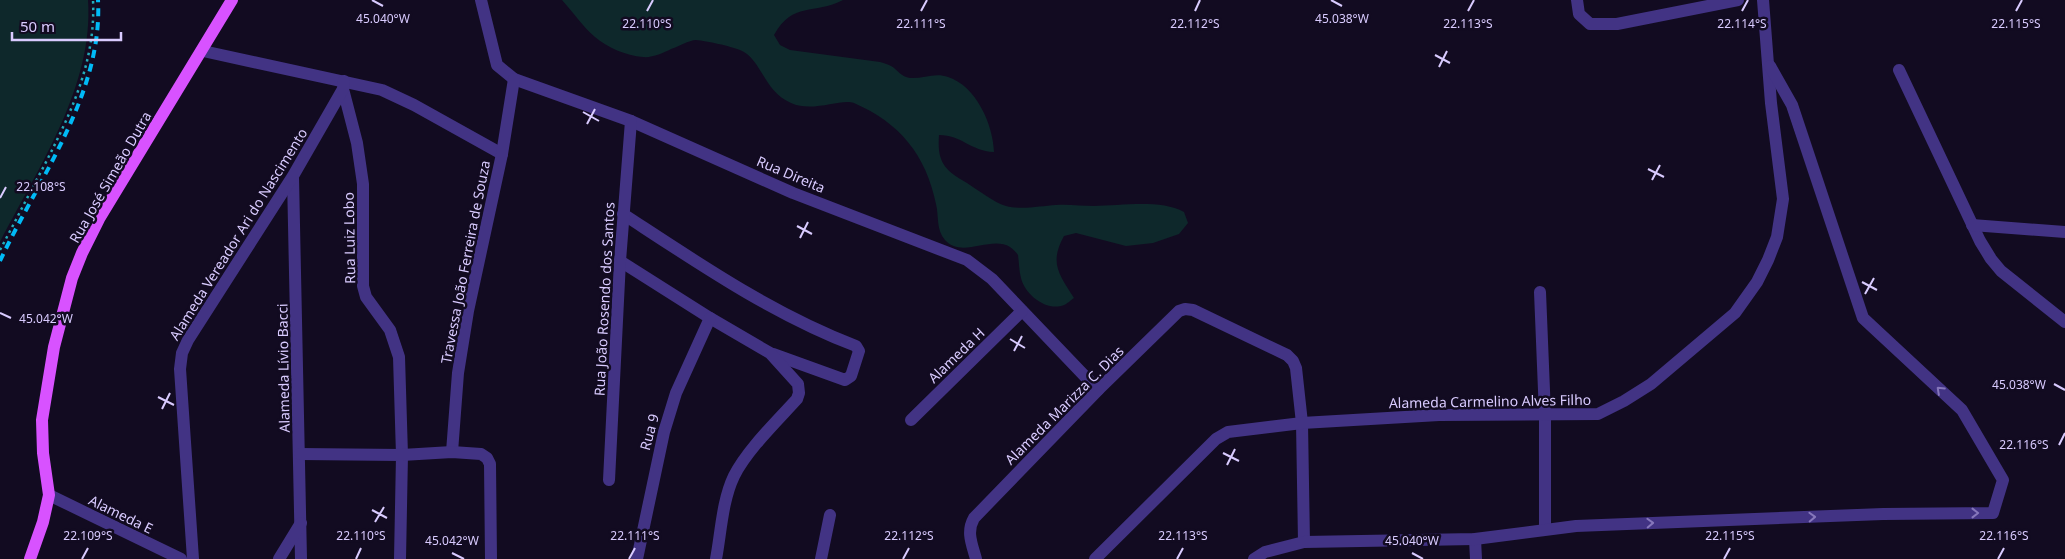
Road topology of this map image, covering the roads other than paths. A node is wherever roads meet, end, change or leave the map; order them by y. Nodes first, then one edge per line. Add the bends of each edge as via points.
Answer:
1 (232, 0) edge
2 (481, 0) edge
3 (1577, 0) edge
4 (1738, 0) edge
5 (1763, 0) edge
6 (203, 51) junction
7 (1770, 66) junction
8 (1898, 70) dead end
9 (514, 79) junction
10 (344, 85) junction
11 (631, 120) junction
12 (502, 154) junction
13 (293, 176) junction
14 (623, 214) junction
15 (1972, 225) junction
16 (2065, 232) edge
17 (620, 261) junction
18 (1540, 292) dead end
19 (1022, 312) junction
20 (710, 318) junction
21 (2065, 322) edge
22 (770, 353) junction
23 (1098, 390) junction
24 (1545, 415) junction
25 (911, 420) dead end
26 (1302, 423) junction
27 (452, 452) junction
28 (300, 454) junction
29 (402, 454) junction
30 (609, 480) dead end
31 (48, 496) junction
32 (830, 515) dead end
33 (301, 523) junction
34 (1545, 529) junction
35 (1476, 539) junction
36 (1304, 542) junction
37 (30, 559) edge
38 (181, 559) edge
39 (193, 559) edge
40 (278, 559) edge
41 (301, 559) edge
42 (400, 559) edge
43 (491, 559) edge
44 (636, 559) edge
45 (716, 559) edge
46 (821, 559) edge
47 (976, 559) edge
48 (1095, 559) edge
49 (1254, 559) edge
50 (1476, 559) edge

1 - 6 main road, Rua José Simeão Dutra
2 - 9 street, Rua Direita via 497,65
3 - 4 street via 1579,14 1590,24 1617,24
5 - 7 street, Alameda Carmelino Alves Filho
6 - 10 street
6 - 31 main road, Rua José Simeão Dutra via 99,219 72,278 54,347 42,420
7 - 24 street, Alameda Carmelino Alves Filho via 1771,103 1783,199 1777,236 1757,282 1735,313 1651,384 1598,414
34 -> 7 street via 1992,512 2002,480 1962,410 1862,318 1792,105
8 - 15 street
9 - 11 street, Rua Direita
9 - 12 street, Travessa João Ferreira de Souza
10 - 12 street via 382,90
10 - 13 street, Alameda Vereador Ari do Nascimento
10 - 29 street, Rua Luiz Lobo via 363,184 363,286 366,297 390,330 400,357
11 - 14 street, Rua João Rosendo dos Santos
11 - 19 street, Rua Direita via 793,192 967,260 992,278
12 - 27 street, Travessa João Ferreira de Souza via 468,311 458,373
13 - 28 street, Alameda Lívio Bacci
13 - 39 street, Alameda Vereador Ari do Nascimento via 182,354 180,369
14 - 17 street, Rua João Rosendo dos Santos
14 - 22 street via 785,315 856,346 859,351 851,376 845,380
15 - 16 street
15 - 21 street via 1991,260 2001,271
17 - 20 street
17 - 30 street, Rua João Rosendo dos Santos
18 - 24 street
19 - 23 street, Rua Direita
19 - 25 street, Alameda H
20 - 22 street
20 - 44 street, Rua 9 via 676,393 666,424
22 - 45 street via 793,377 799,393 734,476
23 - 26 street, Alameda Marizza C. Dias via 1179,311 1193,310 1294,361
23 - 47 street, Alameda Marizza C. Dias via 974,518 969,534
24 - 26 street, Alameda Carmelino Alves Filho via 1439,415
24 - 34 street
26 - 36 street
26 - 48 street, Alameda Carmelino Alves Filho via 1228,432 1216,439
27 - 29 street
27 - 43 street via 481,454 490,464
28 - 29 street
28 - 33 street, Alameda Lívio Bacci
29 - 42 street, Rua Luiz Lobo
31 - 37 main road, Rua José Simeão Dutra
31 - 38 street, Alameda E
32 - 46 street
33 - 40 street
33 - 41 street, Alameda Lívio Bacci
34 - 35 street
35 - 36 street
35 - 50 street
36 - 49 street via 1265,552

